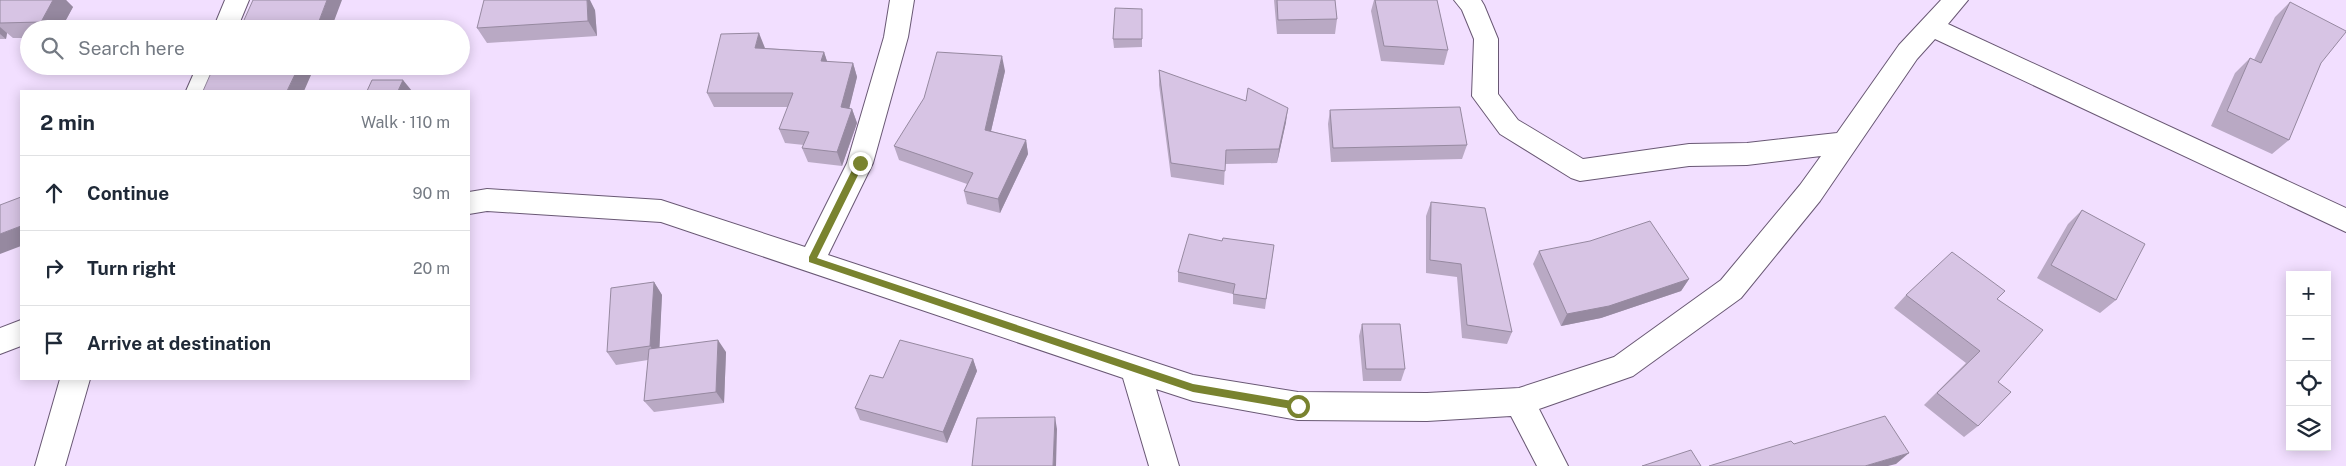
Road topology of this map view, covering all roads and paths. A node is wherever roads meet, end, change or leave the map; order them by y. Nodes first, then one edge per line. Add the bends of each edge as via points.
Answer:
1 (237, 0) edge
2 (902, 0) edge
3 (1466, 0) edge
4 (1956, 0) edge
5 (229, 20) edge
6 (1931, 27) junction
7 (206, 75) edge
8 (199, 90) edge
9 (1845, 143) junction
10 (470, 203) edge
11 (2346, 221) edge
12 (812, 260) junction
13 (20, 333) edge
14 (0, 341) edge
15 (1135, 369) junction
16 (75, 380) edge
17 (1519, 402) junction
18 (50, 466) edge
19 (1164, 466) edge
20 (1554, 466) edge

1 - 5 street
2 - 12 street via 896,37 860,163
3 - 9 street via 1472,5 1486,39 1485,96 1508,127 1580,170 1689,155 1747,154
4 - 6 street
6 - 9 street via 1908,52
6 - 11 street
7 - 8 street
9 - 17 street via 1810,193 1731,289 1623,367
10 - 12 street via 487,200 662,211
12 - 15 street
13 - 14 street
15 - 17 street via 1193,388 1298,406 1427,407
15 - 19 street
16 - 18 street
17 - 20 street

